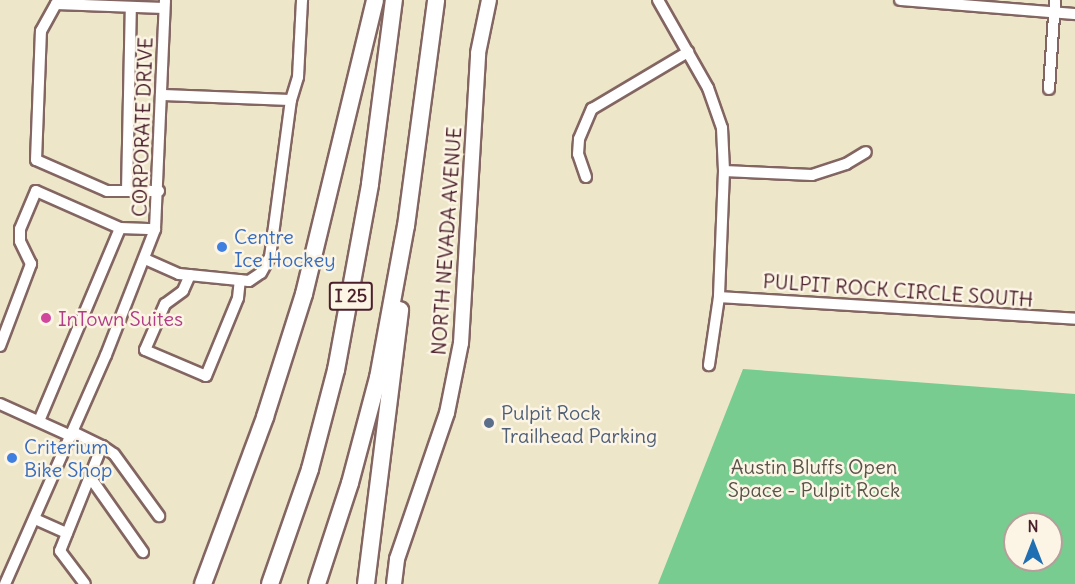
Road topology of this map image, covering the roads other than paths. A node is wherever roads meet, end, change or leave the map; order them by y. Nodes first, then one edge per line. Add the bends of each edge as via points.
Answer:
1 (302, 0) edge
2 (375, 0) edge
3 (394, 0) edge
4 (436, 0) edge
5 (489, 0) edge
6 (658, 0) edge
7 (900, 0) edge
8 (1055, 0) edge
9 (165, 4) edge
10 (131, 7) junction
11 (1054, 13) junction
12 (1075, 14) edge
13 (688, 52) junction
14 (1049, 89) dead end
15 (162, 94) junction
16 (291, 100) junction
17 (866, 152) dead end
18 (724, 171) junction
19 (586, 177) dead end
20 (412, 183) junction
21 (127, 191) junction
22 (159, 191) junction
23 (120, 228) junction
24 (156, 229) junction
25 (145, 259) junction
26 (190, 275) junction
27 (240, 280) junction
28 (719, 297) junction
29 (1075, 319) edge
30 (0, 346) edge
31 (709, 365) dead end
32 (0, 404) edge
33 (39, 421) junction
34 (72, 434) junction
35 (102, 446) junction
36 (90, 477) junction
37 (159, 516) dead end
38 (35, 519) junction
39 (67, 533) junction
40 (143, 552) dead end
41 (5, 584) edge
42 (85, 584) edge
43 (203, 584) edge
44 (270, 584) edge
45 (317, 584) edge
46 (366, 584) edge
47 (394, 584) edge

1 - 16 street via 298,77
2 - 43 highway via 304,294 265,417
3 - 44 highway, I 25 via 370,184 336,370 310,469
4 - 20 highway, I 25
5 - 47 main road, NORTH NEVADA AVENUE via 478,53 462,344 447,413 398,559
6 - 13 street
7 - 11 street
8 - 11 street
9 - 10 street
9 - 15 street, CORPORATE DRIVE
10 - 21 street
10 - 21 street via 56,4 41,31 36,160 107,191
11 - 12 street
11 - 14 street
13 - 18 street via 718,113
13 - 19 street via 592,109 579,139 578,154
15 - 16 street
15 - 22 street, CORPORATE DRIVE
16 - 27 street via 270,256 261,273 249,281
17 - 18 street via 812,176
18 - 28 street
20 - 45 highway, I 25 via 378,378
20 - 46 highway via 392,399
21 - 22 street
22 - 24 street, CORPORATE DRIVE
23 - 24 street
23 - 30 street via 36,191 20,229 20,241 31,264
23 - 33 street
24 - 25 street, CORPORATE DRIVE
25 - 26 street
25 - 34 street, CORPORATE DRIVE
26 - 27 street
26 - 27 street via 183,291 165,304 145,350 206,376 238,298
28 - 29 street, PULPIT ROCK CIRCLE SOUTH
28 - 31 street
32 - 33 street
33 - 34 street
34 - 35 street
34 - 38 street, CORPORATE DRIVE
35 - 36 street
35 - 37 street via 114,454
36 - 39 street
36 - 40 street
38 - 39 street
38 - 41 street, CORPORATE DRIVE
39 - 42 street via 60,551

